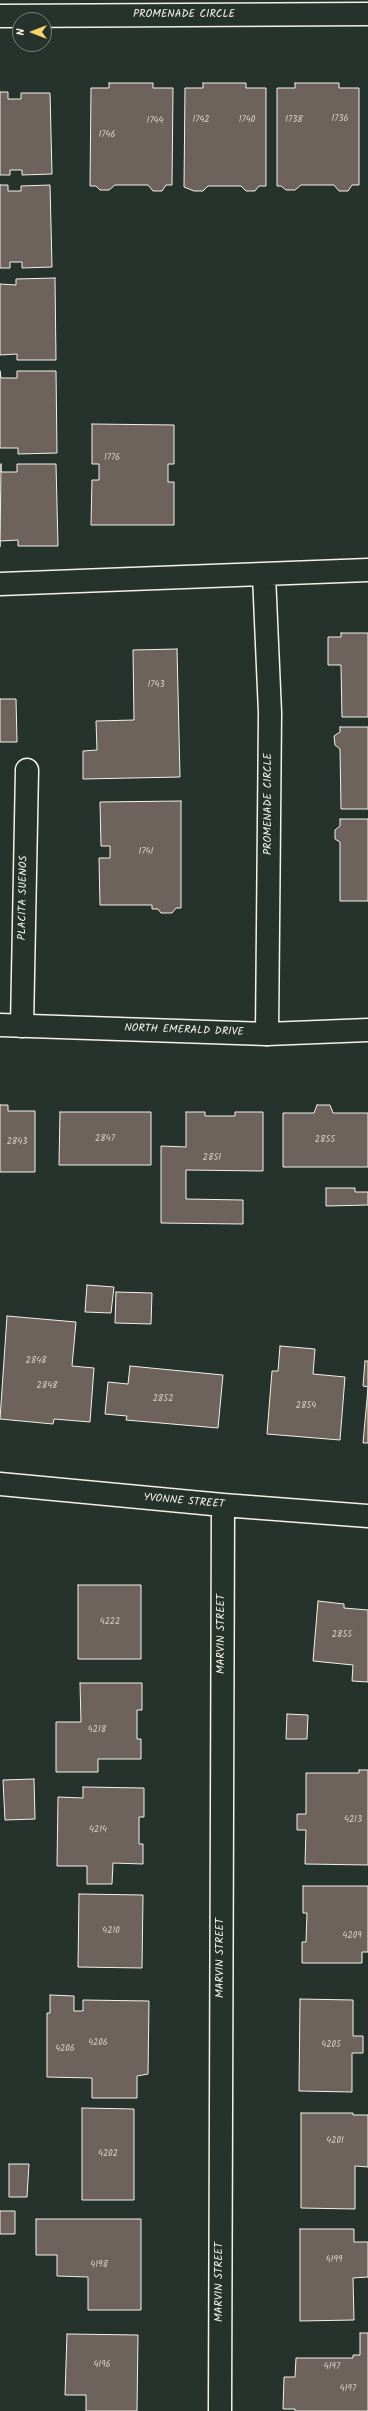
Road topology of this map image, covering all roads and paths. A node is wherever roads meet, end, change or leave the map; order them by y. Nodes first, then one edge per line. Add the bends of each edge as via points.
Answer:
1 (368, 14) edge
2 (0, 16) edge
3 (368, 570) edge
4 (264, 575) junction
5 (0, 584) edge
6 (27, 770) dead end
7 (0, 1025) edge
8 (22, 1026) junction
9 (368, 1030) edge
10 (267, 1034) junction
11 (0, 1484) edge
12 (223, 1505) junction
13 (368, 1516) edge
14 (220, 2411) edge

1 - 2 street, PROMENADE CIRCLE
3 - 4 street
4 - 5 street
4 - 10 street, PROMENADE CIRCLE via 270,713
6 - 8 street, PLACITA SUENOS
7 - 8 street, NORTH EMERALD DRIVE
8 - 10 street, NORTH EMERALD DRIVE
9 - 10 street, NORTH EMERALD DRIVE
11 - 12 street, YVONNE STREET
12 - 13 street, YVONNE STREET
12 - 14 street, MARVIN STREET

